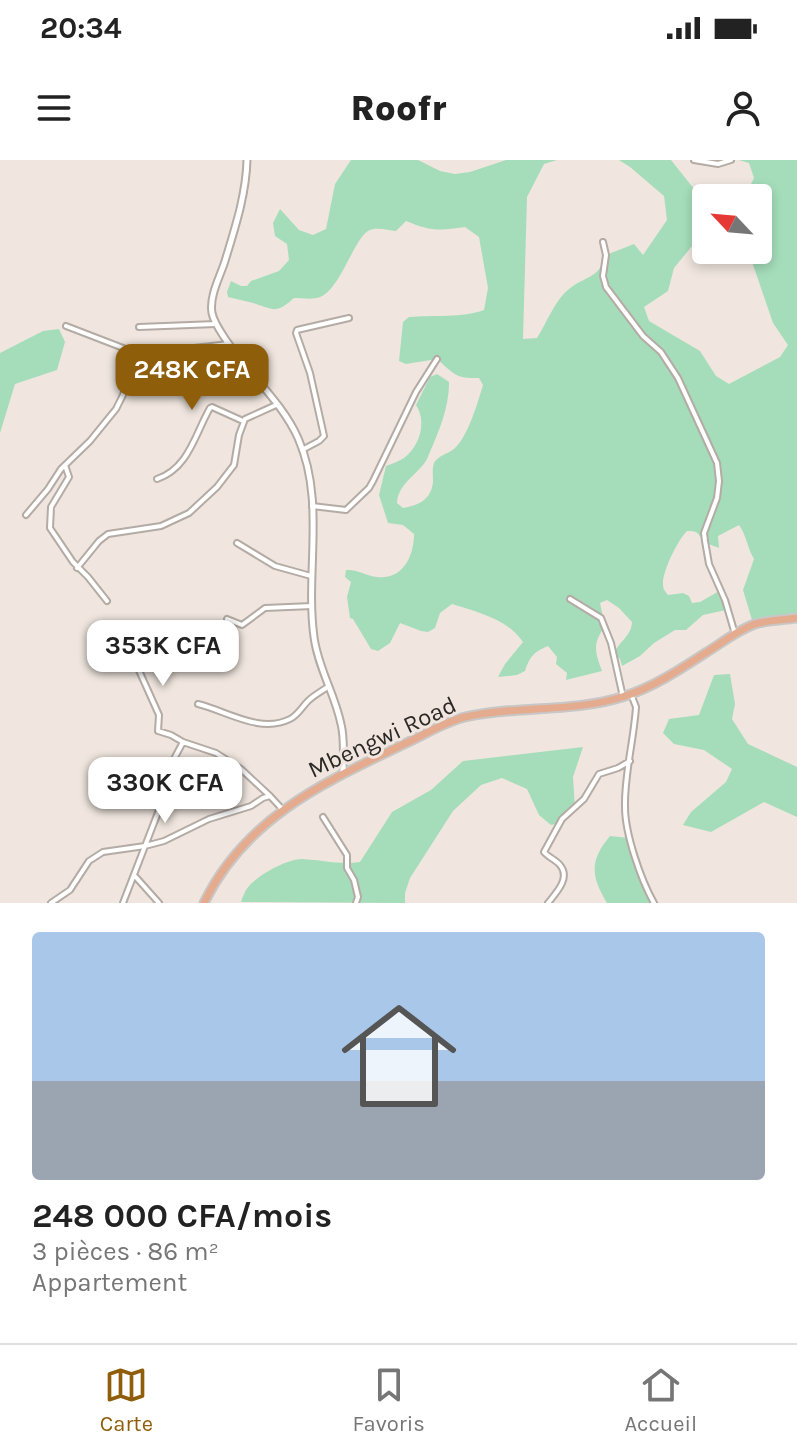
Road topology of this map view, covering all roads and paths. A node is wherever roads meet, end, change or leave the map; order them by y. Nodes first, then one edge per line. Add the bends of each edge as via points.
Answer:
1 (247, 160) edge
2 (694, 160) edge
3 (731, 160) edge
4 (603, 242) dead end
5 (349, 318) dead end
6 (216, 324) junction
7 (66, 326) dead end
8 (139, 327) dead end
9 (229, 344) junction
10 (185, 349) junction
11 (138, 352) junction
12 (437, 359) dead end
13 (252, 374) junction
14 (191, 376) junction
15 (129, 377) junction
16 (276, 405) junction
17 (243, 421) junction
18 (302, 450) junction
19 (65, 465) junction
20 (157, 479) dead end
21 (312, 506) junction
22 (26, 515) dead end
23 (237, 543) dead end
24 (77, 568) junction
25 (311, 576) junction
26 (570, 599) dead end
27 (107, 601) dead end
28 (312, 606) junction
29 (797, 618) edge
30 (227, 619) dead end
31 (735, 634) junction
32 (128, 646) dead end
33 (329, 686) junction
34 (627, 695) junction
35 (198, 704) dead end
36 (183, 742) junction
37 (630, 761) junction
38 (343, 773) junction
39 (270, 796) junction
40 (283, 810) junction
41 (323, 817) dead end
42 (145, 846) junction
43 (133, 874) junction
44 (51, 903) edge
45 (123, 903) edge
46 (159, 903) edge
47 (204, 903) edge
48 (356, 903) edge
49 (548, 903) edge
50 (654, 903) edge

1 - 6 street via 236,222 213,295
2 - 3 street
4 - 31 street via 606,287 678,378 717,463 717,498 704,533 709,564
5 - 18 street via 296,333 324,436
6 - 8 street
6 - 9 street
7 - 11 street
9 - 10 street
9 - 13 street
10 - 11 street
10 - 14 street
11 - 15 street
12 - 21 street via 369,488 346,510
13 - 14 street
13 - 16 street
14 - 15 street
15 - 19 street via 116,409
16 - 17 street
16 - 18 street
17 - 20 street via 210,408 185,458
17 - 24 street via 234,465 189,513 161,526 108,534
18 - 21 street
19 - 22 street
19 - 24 street via 69,477 51,507 50,528
21 - 25 street
23 - 25 street via 275,566
24 - 27 street
25 - 28 street
26 - 34 street via 602,620
28 - 30 street via 265,608 242,625
28 - 33 street via 316,648
29 - 31 main road, Mbengwi Road via 757,623
31 - 34 main road, Mbengwi Road
32 - 36 street via 159,715 158,731
33 - 35 street via 293,717 276,723 236,719
33 - 38 street via 341,725
34 - 37 street via 636,707
34 - 38 main road, Mbengwi Road via 595,704 462,717
36 - 39 street via 233,763
36 - 42 street via 167,771 164,797
37 - 49 street via 599,774 556,828 544,852 564,871 563,881
37 - 50 street via 626,823
38 - 40 main road, Mbengwi Road
39 - 40 street
39 - 42 street
40 - 47 main road, Mbengwi Road via 248,840
41 - 48 street via 347,855
42 - 43 street
42 - 44 street via 96,855 70,890
43 - 45 street
43 - 46 street

